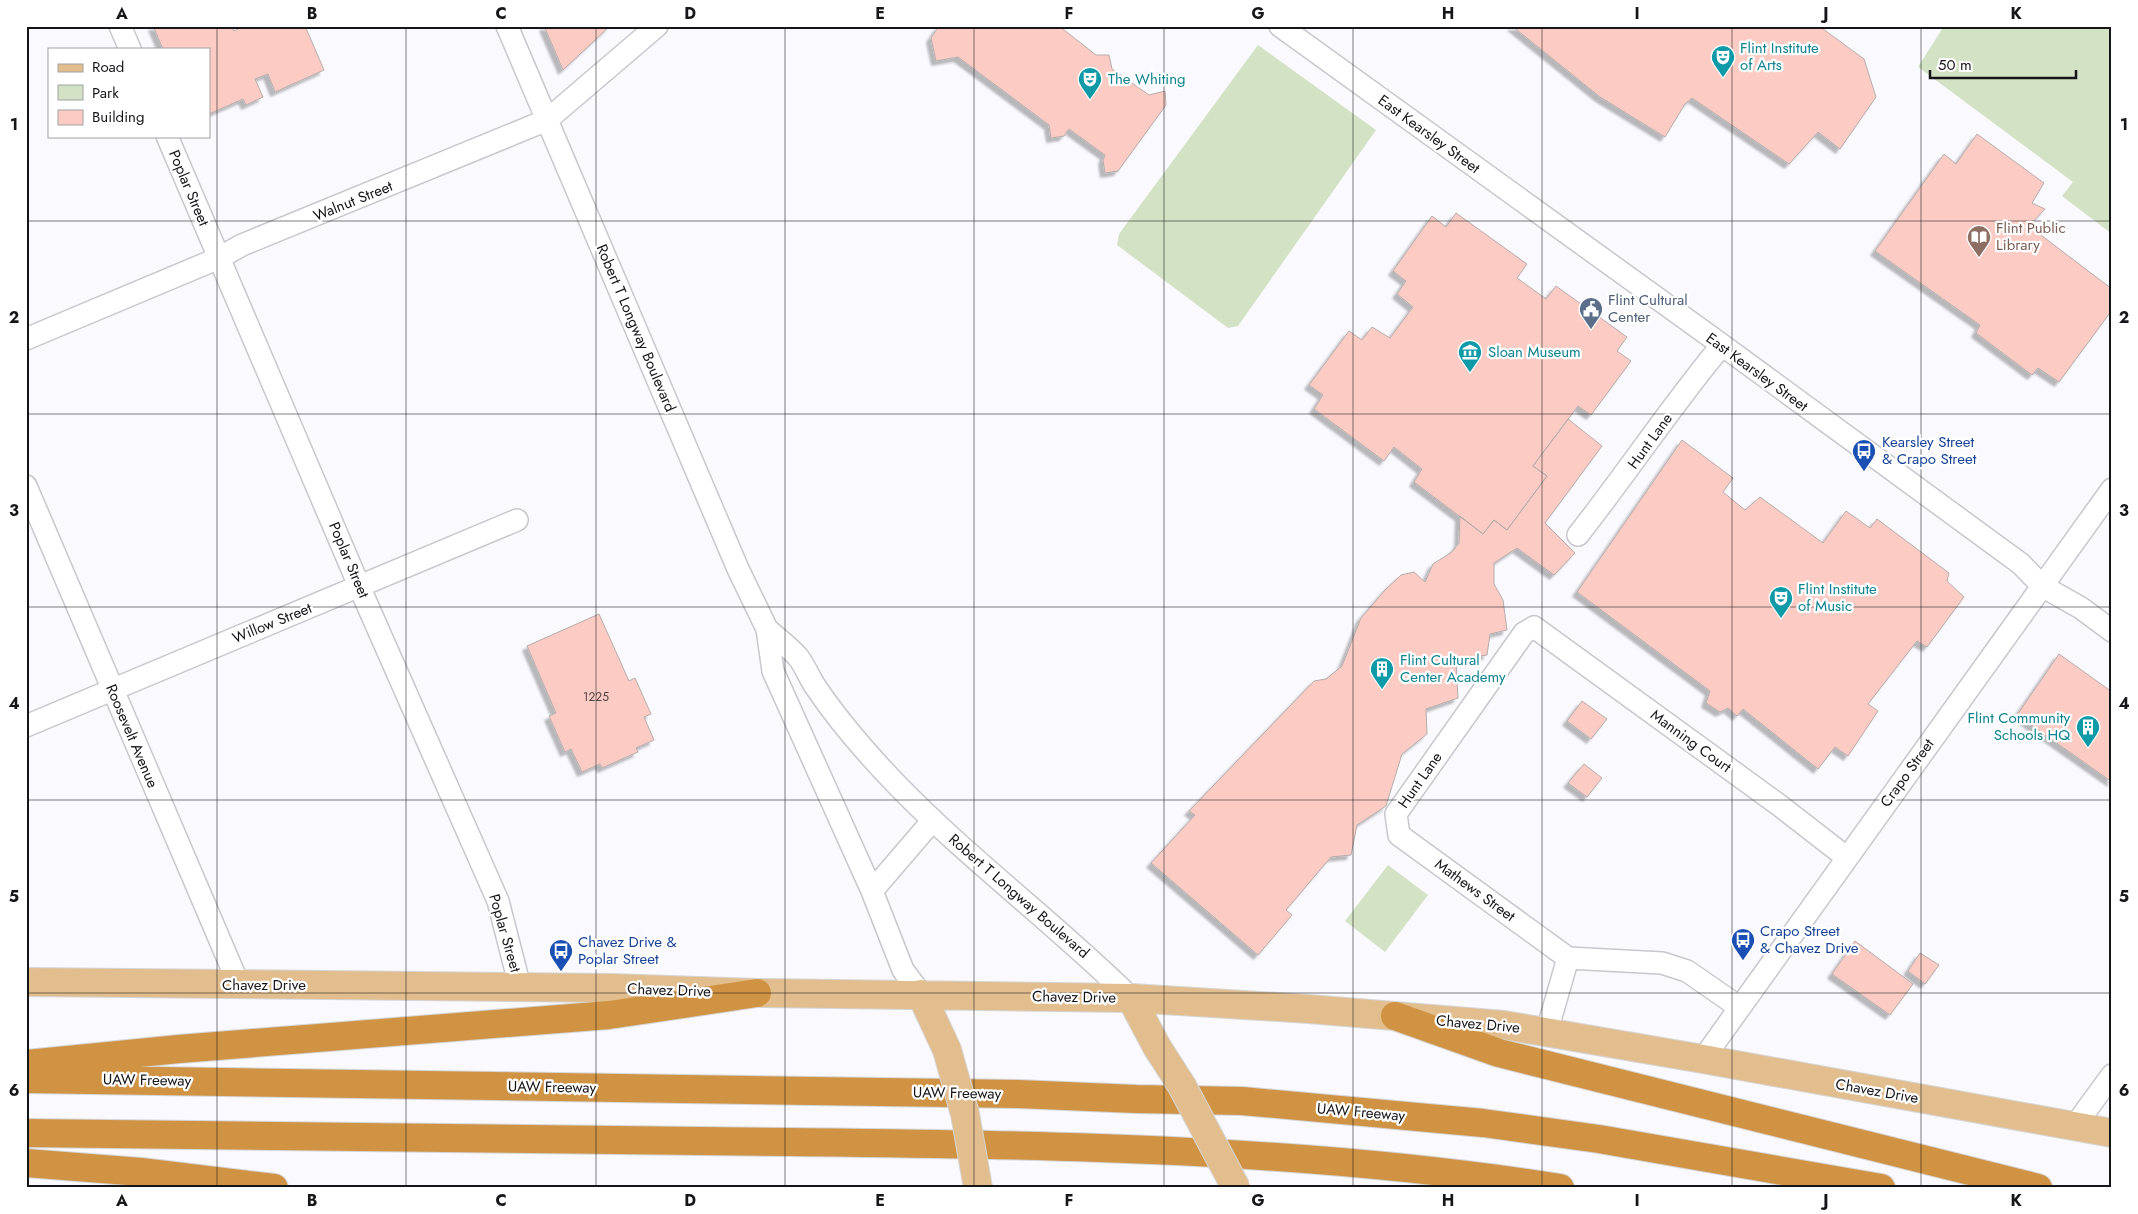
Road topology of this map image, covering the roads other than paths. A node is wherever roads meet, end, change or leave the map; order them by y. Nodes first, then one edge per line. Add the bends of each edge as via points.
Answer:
1 (120, 26) edge
2 (507, 26) edge
3 (657, 26) edge
4 (1280, 26) edge
5 (130, 48) edge
6 (547, 120) junction
7 (168, 138) edge
8 (219, 258) junction
9 (26, 338) edge
10 (1722, 345) junction
11 (26, 486) edge
12 (2112, 489) edge
13 (517, 520) dead end
14 (1578, 536) dead end
15 (2042, 586) junction
16 (360, 587) junction
17 (1534, 627) joint
18 (767, 629) junction
19 (2112, 631) edge
20 (112, 689) junction
21 (26, 726) edge
22 (1396, 814) joint
23 (933, 820) junction
24 (1846, 857) junction
25 (872, 891) junction
26 (1568, 958) junction
27 (26, 982) edge
28 (239, 985) junction
29 (520, 987) junction
30 (757, 993) junction
31 (921, 994) junction
32 (1130, 998) junction
33 (1738, 1007) junction
34 (1395, 1016) junction
35 (1547, 1031) junction
36 (1703, 1058) junction
37 (26, 1065) edge
38 (2112, 1076) edge
39 (26, 1079) edge
40 (2074, 1127) junction
41 (26, 1133) edge
42 (2112, 1133) edge
43 (26, 1163) edge
44 (274, 1188) edge
45 (978, 1188) edge
46 (1236, 1188) edge
47 (1560, 1188) edge
48 (1881, 1188) edge
49 (2038, 1188) edge

1 - 5 street
2 - 6 street, Robert T Longway Boulevard
3 - 6 street, Walnut Street
4 - 10 street, East Kearsley Street
6 - 8 street, Walnut Street via 242,245
6 - 18 street, Robert T Longway Boulevard via 738,569
7 - 8 street, Poplar Street
8 - 9 street, Walnut Street
8 - 16 street, Poplar Street
10 - 14 street, Hunt Lane
10 - 15 street, East Kearsley Street via 2021,564
11 - 20 street, Roosevelt Avenue
12 - 15 street, Crapo Street
13 - 16 street, Willow Street
15 - 19 street, East Kearsley Street via 2081,608
15 - 24 street, Crapo Street
16 - 20 street, Willow Street
16 - 29 street, Poplar Street via 498,901
17 - 22 street, Hunt Lane via 1524,633
17 - 24 street, Manning Court
18 - 23 street, Robert T Longway Boulevard via 797,657 816,687 870,756
18 - 25 street, Robert T Longway Boulevard via 773,672
20 - 21 street, Willow Street
20 - 28 street, Roosevelt Avenue
22 - 26 street, Mathews Street via 1399,835
23 - 25 street
23 - 32 street, Robert T Longway Boulevard via 1070,940
24 - 33 street, Crapo Street
25 - 31 street, Robert T Longway Boulevard via 903,970
26 - 33 street via 1662,963 1687,971
26 - 35 street
27 - 28 main road, Chavez Drive
28 - 29 main road, Chavez Drive
29 - 30 main road, Chavez Drive
30 - 31 main road, Chavez Drive
30 - 37 highway via 609,1015 180,1049
31 - 32 main road, Chavez Drive
31 - 45 main road, Robert T Longway Boulevard, bridge via 947,1050 965,1114
32 - 34 main road, Chavez Drive
32 - 46 main road, Robert T Longway Boulevard, bridge via 1156,1047 1182,1086
33 - 36 street, Crapo Street
34 - 35 main road, Chavez Drive
34 - 49 highway via 1499,1053
35 - 36 main road, Chavez Drive
36 - 40 main road, Chavez Drive
38 - 40 street
39 - 48 highway, UAW Freeway via 1008,1093 1242,1101 1503,1126 1600,1139
40 - 42 main road, Chavez Drive
41 - 47 highway via 1041,1145 1292,1157
43 - 44 highway via 141,1172

